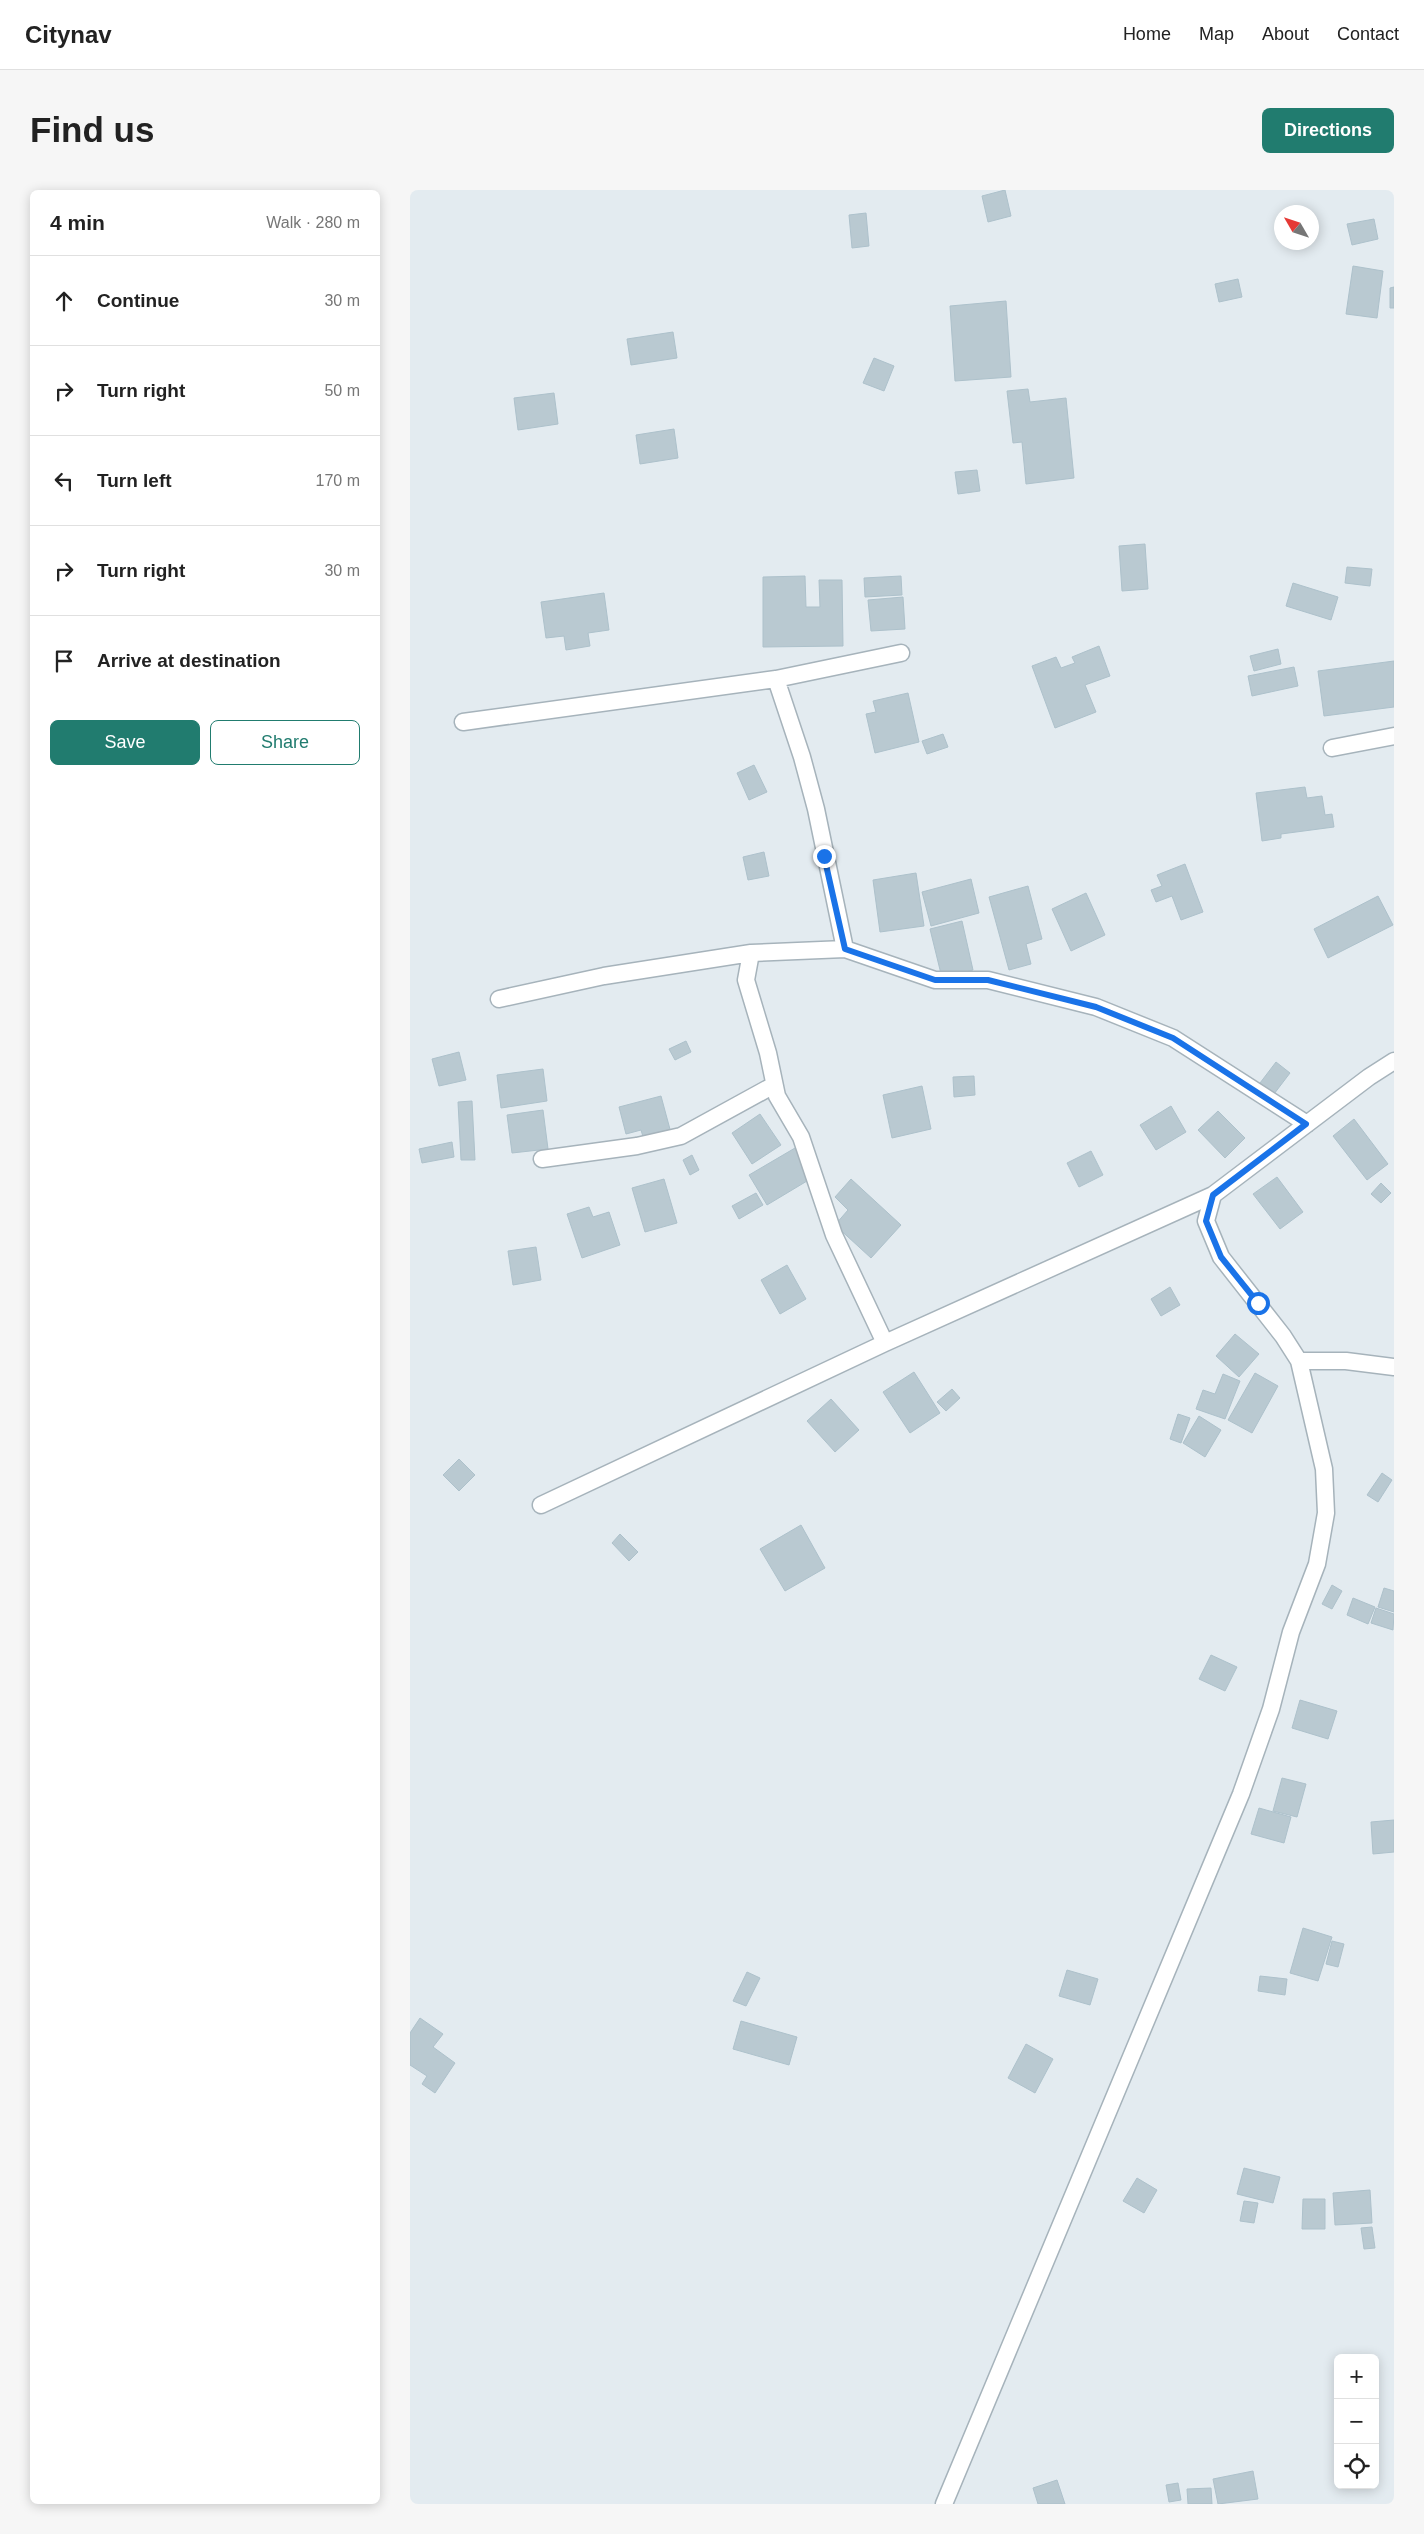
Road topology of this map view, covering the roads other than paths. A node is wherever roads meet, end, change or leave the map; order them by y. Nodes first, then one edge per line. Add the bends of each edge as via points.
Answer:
1 (902, 653) dead end
2 (776, 679) junction
3 (463, 722) dead end
4 (1394, 736) edge
5 (1332, 748) dead end
6 (845, 949) junction
7 (751, 954) junction
8 (499, 1000) dead end
9 (1394, 1061) edge
10 (774, 1085) junction
11 (1306, 1124) junction
12 (542, 1159) dead end
13 (1213, 1195) junction
14 (885, 1343) junction
15 (1299, 1361) junction
16 (1394, 1367) edge
17 (541, 1506) dead end
18 (944, 2504) edge

1 - 2 street
2 - 3 street
2 - 6 street via 816,809
4 - 5 street
6 - 7 street
6 - 11 street via 935,980 988,980 1096,1007 1173,1038
7 - 8 street via 604,976
7 - 10 street via 746,980
9 - 11 street
10 - 12 street via 681,1136 637,1146
10 - 14 street via 801,1137 834,1235
11 - 13 street
13 - 14 street
13 - 15 street via 1206,1221 1221,1257
14 - 17 street
15 - 16 street via 1346,1361
15 - 18 street via 1324,1469 1326,1513 1317,1564 1291,1632 1271,1709 1241,1794

